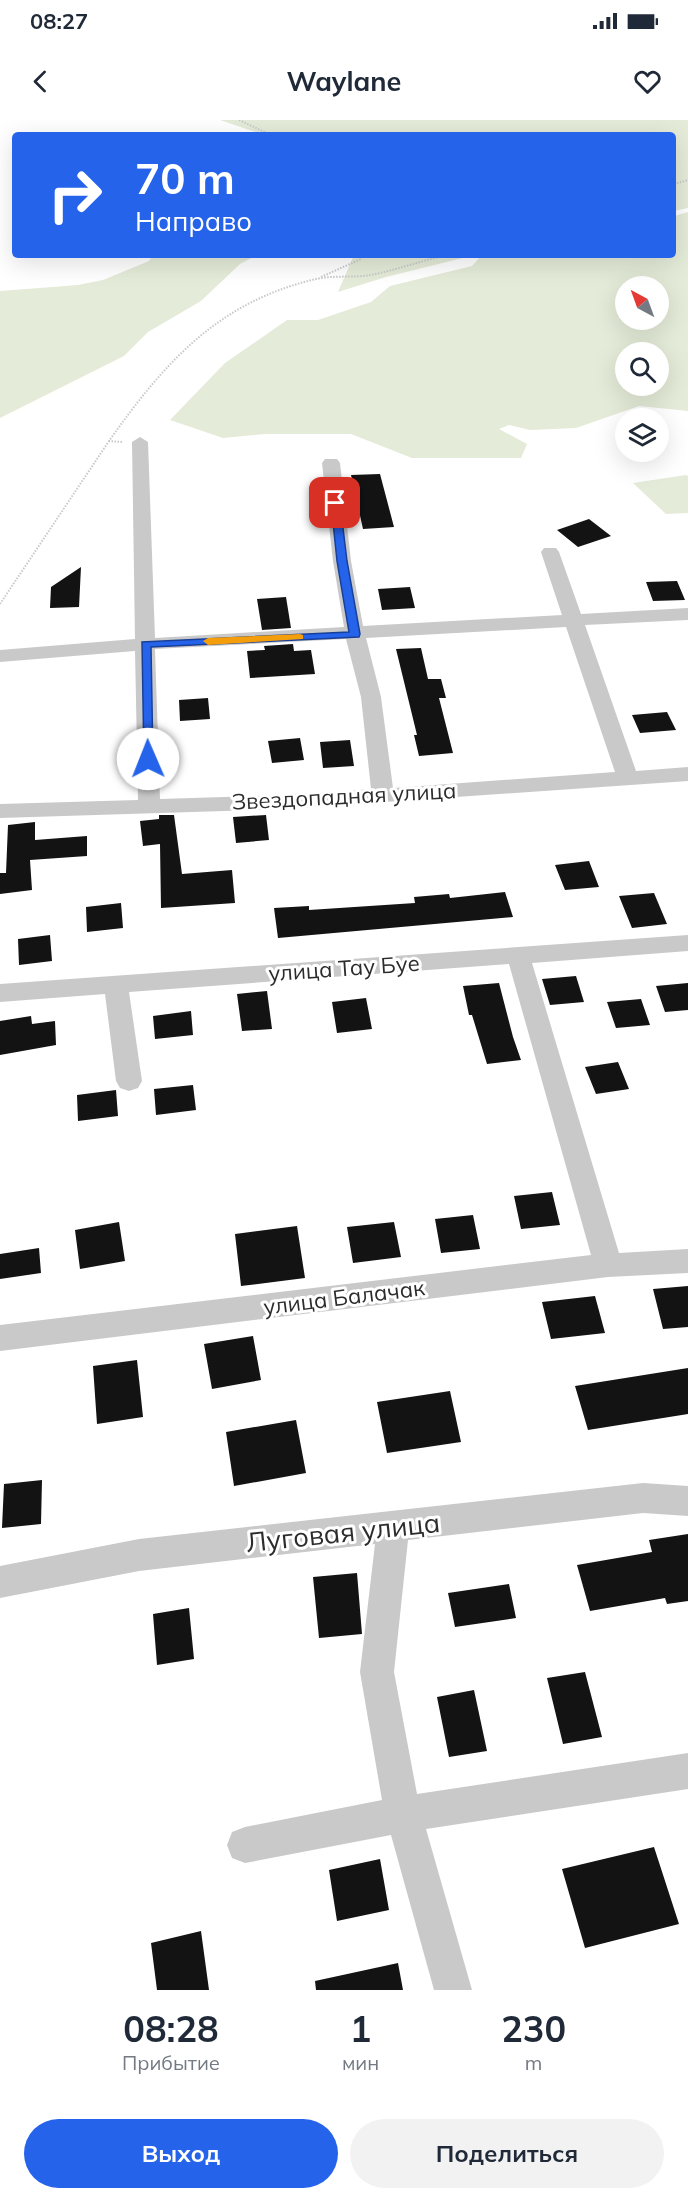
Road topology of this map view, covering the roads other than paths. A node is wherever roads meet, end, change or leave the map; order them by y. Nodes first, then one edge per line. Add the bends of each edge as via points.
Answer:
1 (140, 442) road end
2 (331, 463) dead end
3 (550, 552) dead end
4 (688, 614) edge
5 (573, 621) junction
6 (355, 634) junction
7 (146, 645) junction
8 (0, 656) edge
9 (688, 774) edge
10 (628, 778) junction
11 (383, 795) junction
12 (148, 805) junction
13 (0, 811) edge
14 (688, 943) edge
15 (518, 956) junction
16 (116, 985) junction
17 (0, 993) edge
18 (129, 1081) dead end
19 (688, 1261) edge
20 (608, 1265) junction
21 (0, 1338) edge
22 (688, 1501) edge
23 (393, 1526) junction
24 (0, 1582) edge
25 (688, 1771) edge
26 (403, 1814) junction
27 (245, 1845) dead end
28 (453, 1990) edge

1 - 7 street
2 - 6 street
3 - 5 street
4 - 5 street
5 - 6 street
5 - 10 street
6 - 7 street
6 - 11 street via 371,698
7 - 8 street
7 - 12 street
9 - 10 street, Звездопадная улица
10 - 11 street, Звездопадная улица
11 - 12 street, Звездопадная улица
12 - 13 street, Звездопадная улица
14 - 15 street, улица Тау Буе
15 - 16 street, улица Тау Буе
15 - 20 street
16 - 17 street, улица Тау Буе
16 - 18 street
19 - 20 street, улица Балачак
20 - 21 street, улица Балачак
22 - 23 street, Луговая улица via 643,1498
23 - 24 street, Луговая улица via 139,1555
23 - 26 street via 377,1672
25 - 26 street
26 - 27 street
26 - 28 street

